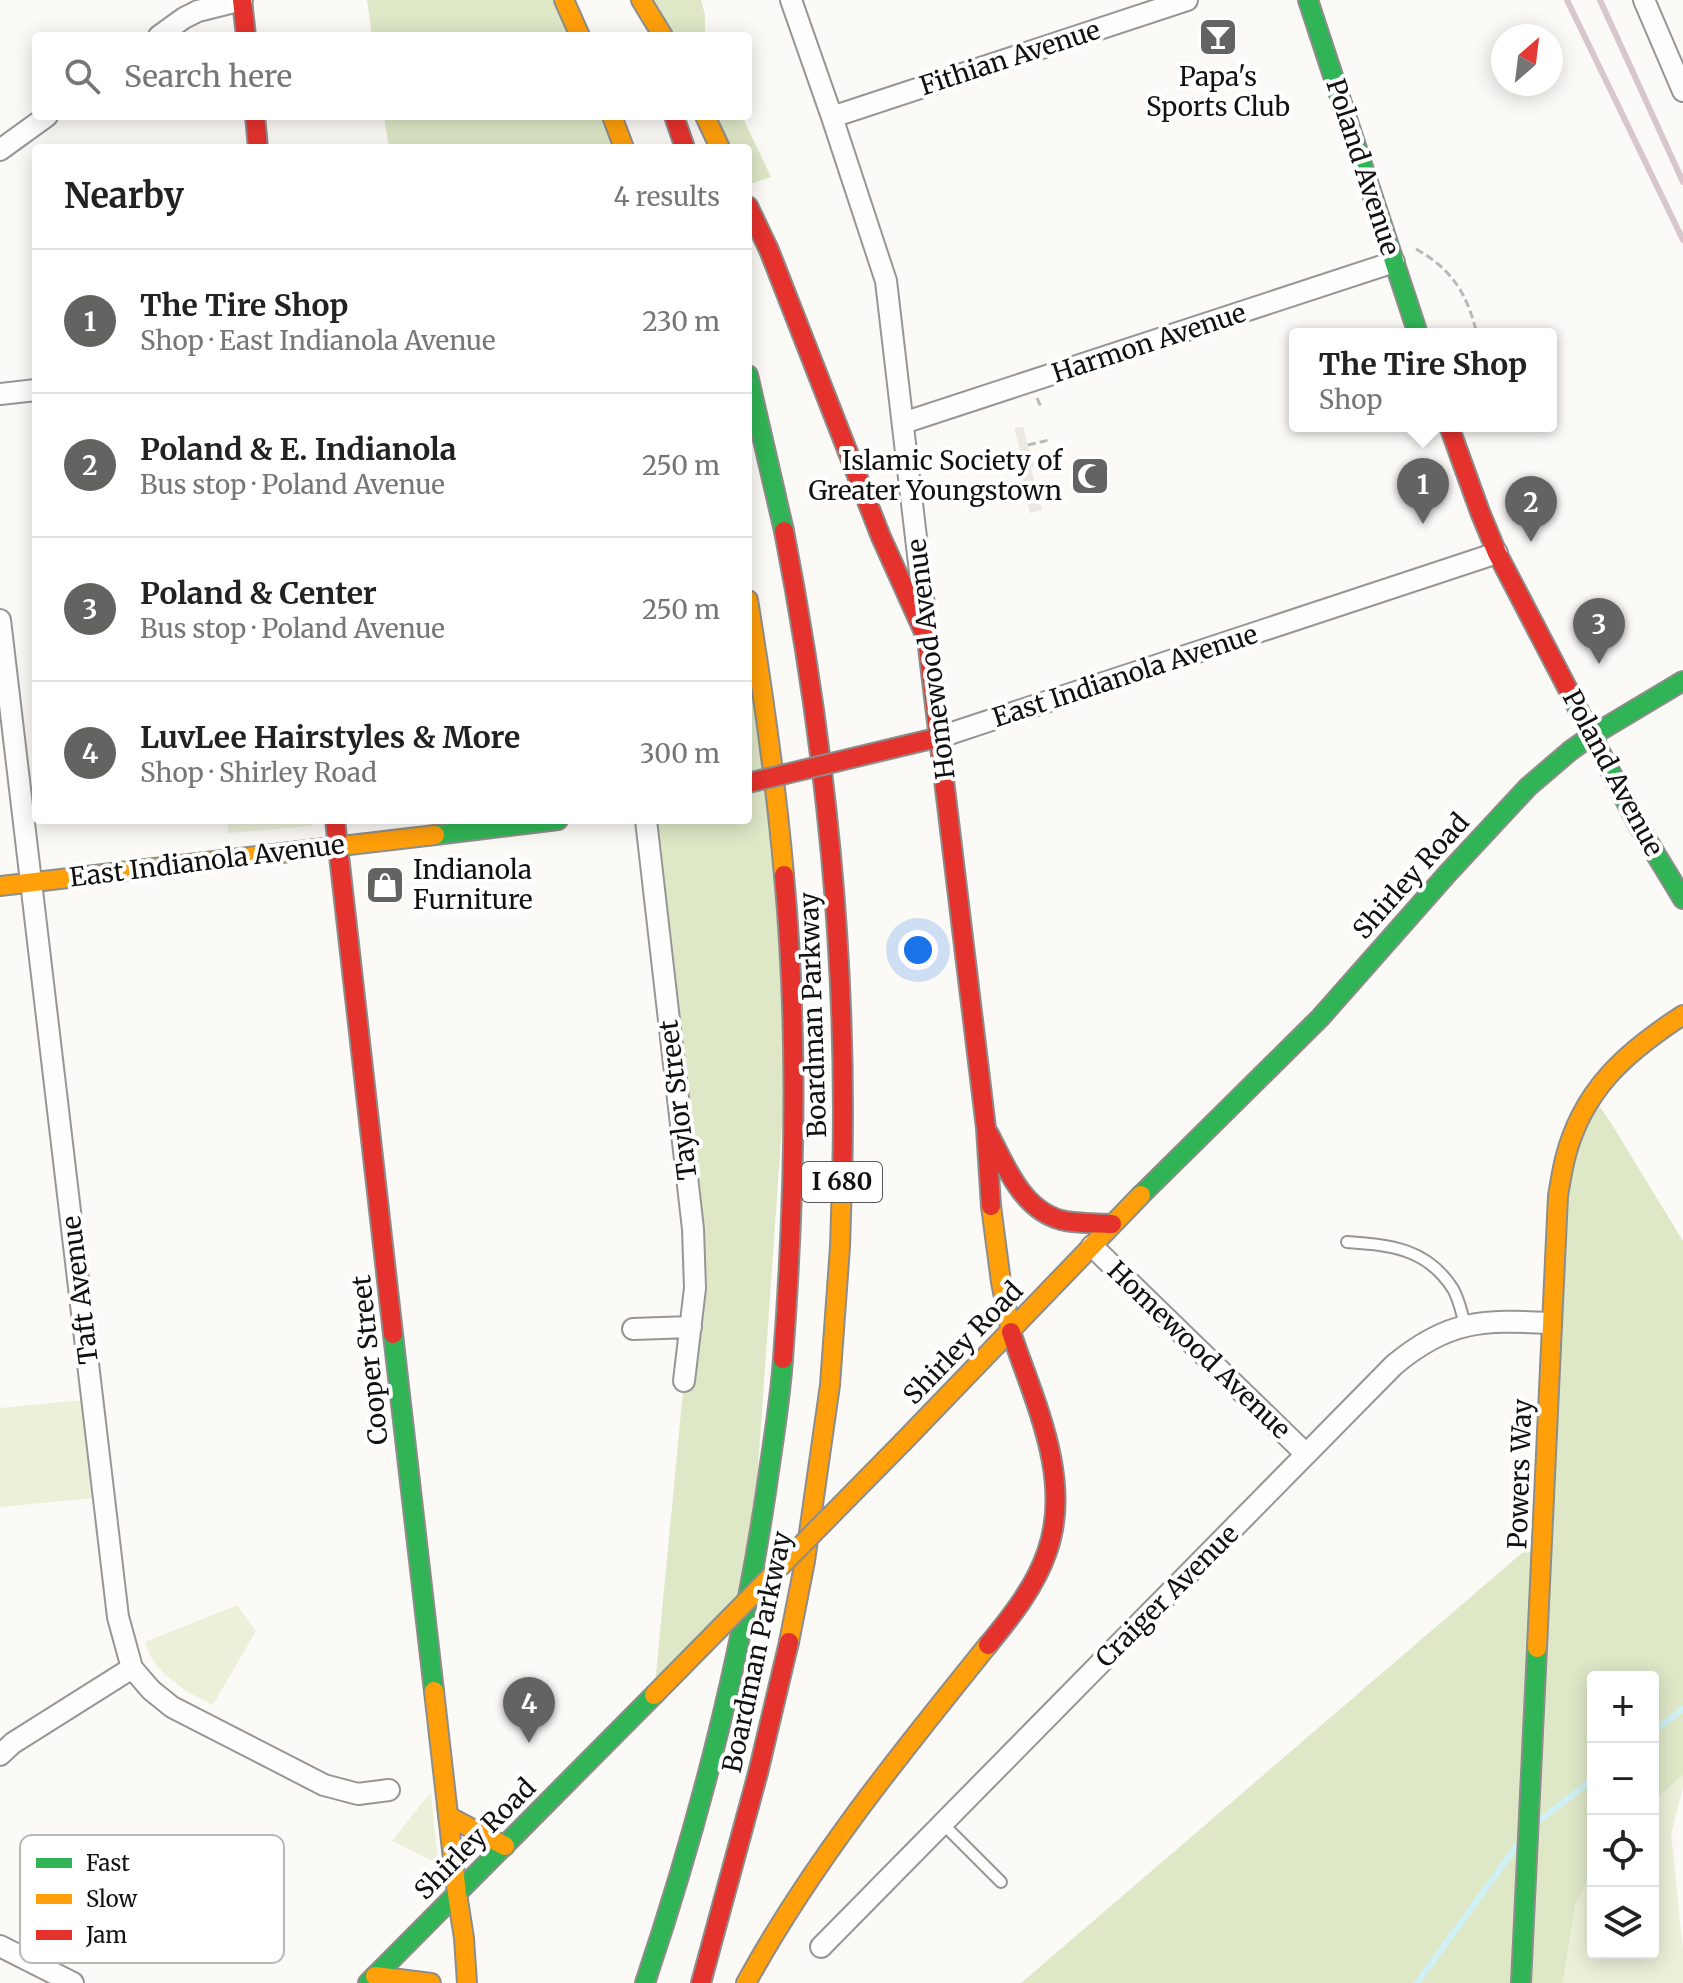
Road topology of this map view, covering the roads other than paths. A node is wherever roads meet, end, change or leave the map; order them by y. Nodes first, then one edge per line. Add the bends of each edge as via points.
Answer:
1 (242, 0) edge
2 (564, 0) edge
3 (629, 0) edge
4 (641, 0) edge
5 (791, 0) edge
6 (1187, 0) edge
7 (1308, 0) edge
8 (1644, 0) edge
9 (165, 32) edge
10 (246, 32) edge
11 (578, 32) edge
12 (642, 32) edge
13 (661, 32) edge
14 (1683, 91) edge
15 (832, 117) junction
16 (41, 120) edge
17 (255, 120) edge
18 (614, 120) edge
19 (675, 120) edge
20 (707, 120) edge
21 (258, 144) edge
22 (622, 144) edge
23 (684, 144) edge
24 (718, 144) edge
25 (0, 150) edge
26 (752, 214) edge
27 (1392, 254) junction
28 (1416, 328) edge
29 (32, 390) edge
30 (752, 391) edge
31 (0, 394) edge
32 (903, 423) junction
33 (1451, 432) edge
34 (1497, 553) junction
35 (0, 620) edge
36 (752, 625) edge
37 (927, 639) junction
38 (1683, 681) edge
39 (1591, 736) junction
40 (940, 737) junction
41 (752, 782) edge
42 (335, 824) edge
43 (524, 824) edge
44 (646, 824) edge
45 (338, 846) junction
46 (31, 882) junction
47 (0, 886) edge
48 (1683, 899) edge
49 (1683, 1015) edge
50 (986, 1128) junction
51 (1112, 1224) junction
52 (1347, 1242) dead end
53 (1092, 1246) junction
54 (1551, 1323) junction
55 (1465, 1325) junction
56 (691, 1327) junction
57 (633, 1329) dead end
58 (1011, 1332) junction
59 (684, 1381) dead end
60 (1306, 1454) junction
61 (132, 1668) junction
62 (0, 1755) edge
63 (389, 1790) dead end
64 (448, 1816) junction
65 (942, 1823) junction
66 (505, 1846) junction
67 (1001, 1882) dead end
68 (457, 1894) junction
69 (0, 1946) edge
70 (821, 1947) dead end
71 (20, 1956) edge
72 (34, 1963) edge
73 (372, 1980) edge
74 (73, 1983) edge
75 (431, 1983) edge
76 (467, 1983) edge
77 (645, 1983) edge
78 (701, 1983) edge
79 (746, 1983) edge
80 (1521, 1983) edge

1 - 9 street via 198,11
1 - 10 main road
2 - 11 main road
3 - 12 main road
4 - 13 main road
5 - 15 street, Homewood Avenue
6 - 15 street, Fithian Avenue
7 - 27 main road, Poland Avenue
8 - 14 street
15 - 32 street, Homewood Avenue via 886,281
16 - 25 street
17 - 21 main road
18 - 22 main road
19 - 23 main road
20 - 24 main road
26 - 37 main road
27 - 28 main road, Poland Avenue
27 - 32 street, Harmon Avenue
29 - 31 street
30 - 78 main road, Boardman Parkway / I 680 via 798,594 830,820 840,946 842,1213 830,1375 805,1557 754,1792
32 - 37 street, Homewood Avenue
33 - 34 main road, Poland Avenue
34 - 39 main road, Poland Avenue
34 - 40 street, East Indianola Avenue
35 - 46 street, Taft Avenue
36 - 77 main road, Boardman Parkway / I 680 via 785,871 792,984 794,1154 782,1375 758,1548 731,1685 699,1811
37 - 40 main road, Homewood Avenue
38 - 39 main road, Shirley Road
39 - 48 main road, Poland Avenue
39 - 51 main road, Shirley Road via 1528,787 1320,1018
40 - 41 main road, East Indianola Avenue, bridge
40 - 50 main road, Homewood Avenue
42 - 45 main road, Cooper Street
43 - 45 main road, East Indianola Avenue
44 - 56 street, Taylor Street via 693,1229
45 - 46 main road, East Indianola Avenue
45 - 64 main road, Cooper Street
46 - 47 main road, East Indianola Avenue
46 - 61 street, Taft Avenue via 118,1617
49 - 54 main road, Powers Way via 1621,1059 1579,1118 1558,1196
50 - 51 main road via 1035,1207 1060,1220
50 - 58 main road, Homewood Avenue via 988,1185
51 - 53 main road, Shirley Road
52 - 55 lane via 1382,1244 1421,1256 1454,1290
53 - 58 main road, Shirley Road
53 - 60 street, Homewood Avenue
54 - 55 street, Craiger Avenue
54 - 80 main road, Powers Way
55 - 60 street, Craiger Avenue via 1412,1349
56 - 57 street
56 - 59 street, Taylor Street
58 - 66 main road, Shirley Road, bridge
58 - 79 main road, Homewood Avenue via 1048,1442 1057,1487 1050,1545 1039,1574 1016,1611 841,1833
60 - 65 street, Craiger Avenue
61 - 62 street
61 - 63 street, Taft Avenue via 172,1707 324,1785 358,1794
64 - 66 main road
64 - 68 main road, Cooper Street
65 - 67 lane
65 - 70 street, Craiger Avenue
66 - 68 main road, Shirley Road
68 - 73 main road, Shirley Road
68 - 76 main road, Cooper Street
69 - 71 street
72 - 74 street
73 - 75 main road

